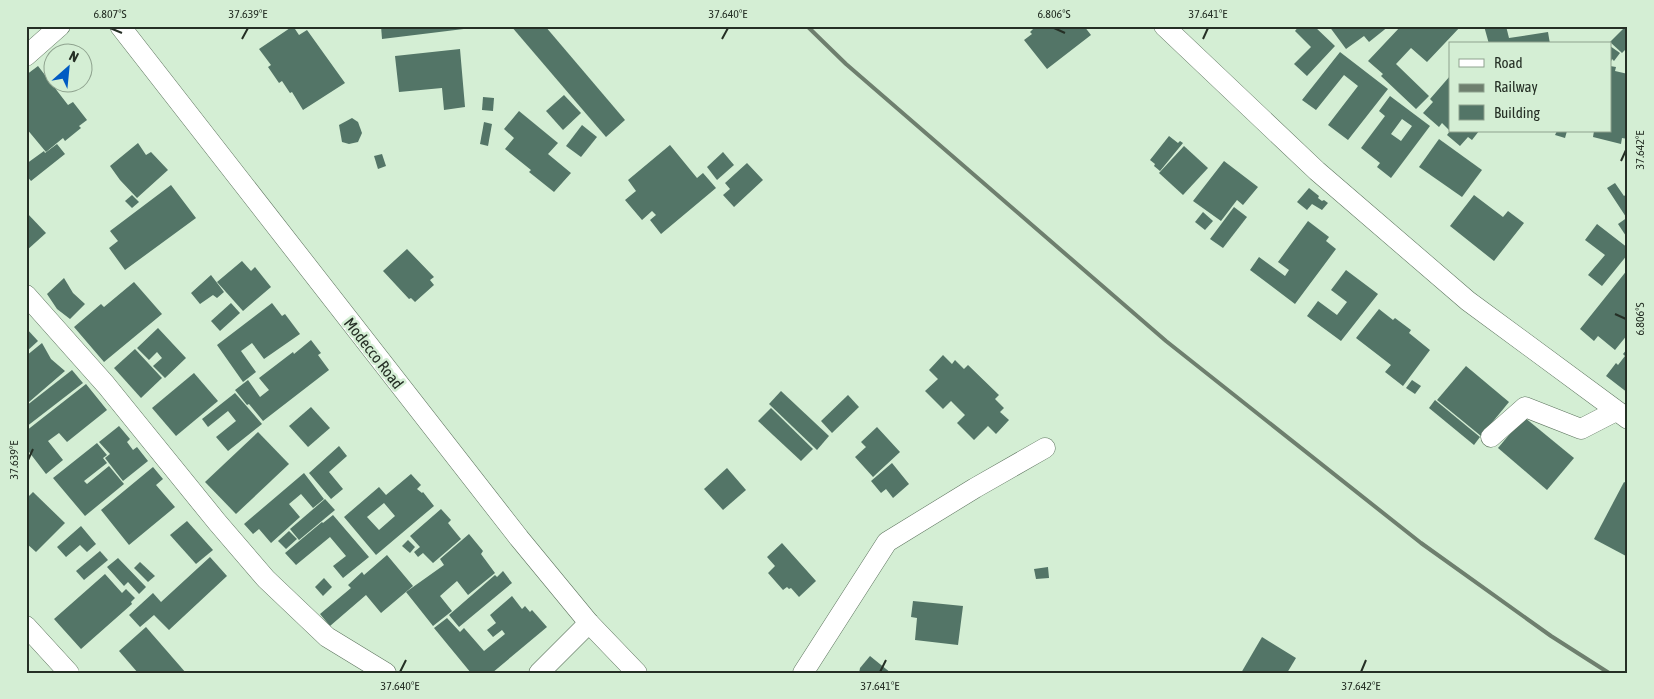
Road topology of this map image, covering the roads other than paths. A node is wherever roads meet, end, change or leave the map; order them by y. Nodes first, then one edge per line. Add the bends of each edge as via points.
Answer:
1 (60, 26) edge
2 (120, 26) edge
3 (1164, 26) edge
4 (26, 56) edge
5 (26, 295) edge
6 (1622, 415) edge
7 (1491, 437) dead end
8 (1044, 448) dead end
9 (588, 623) junction
10 (26, 626) edge
11 (69, 673) edge
12 (386, 673) edge
13 (539, 673) edge
14 (637, 673) edge
15 (803, 673) edge

1 - 4 street
2 - 9 street, Modecco Road
3 - 6 street via 1317,171 1468,301
5 - 12 street via 266,579 327,637
6 - 7 street via 1582,429 1525,407
8 - 15 street via 887,542
9 - 13 street
9 - 14 street, Modecco Road
10 - 11 street

